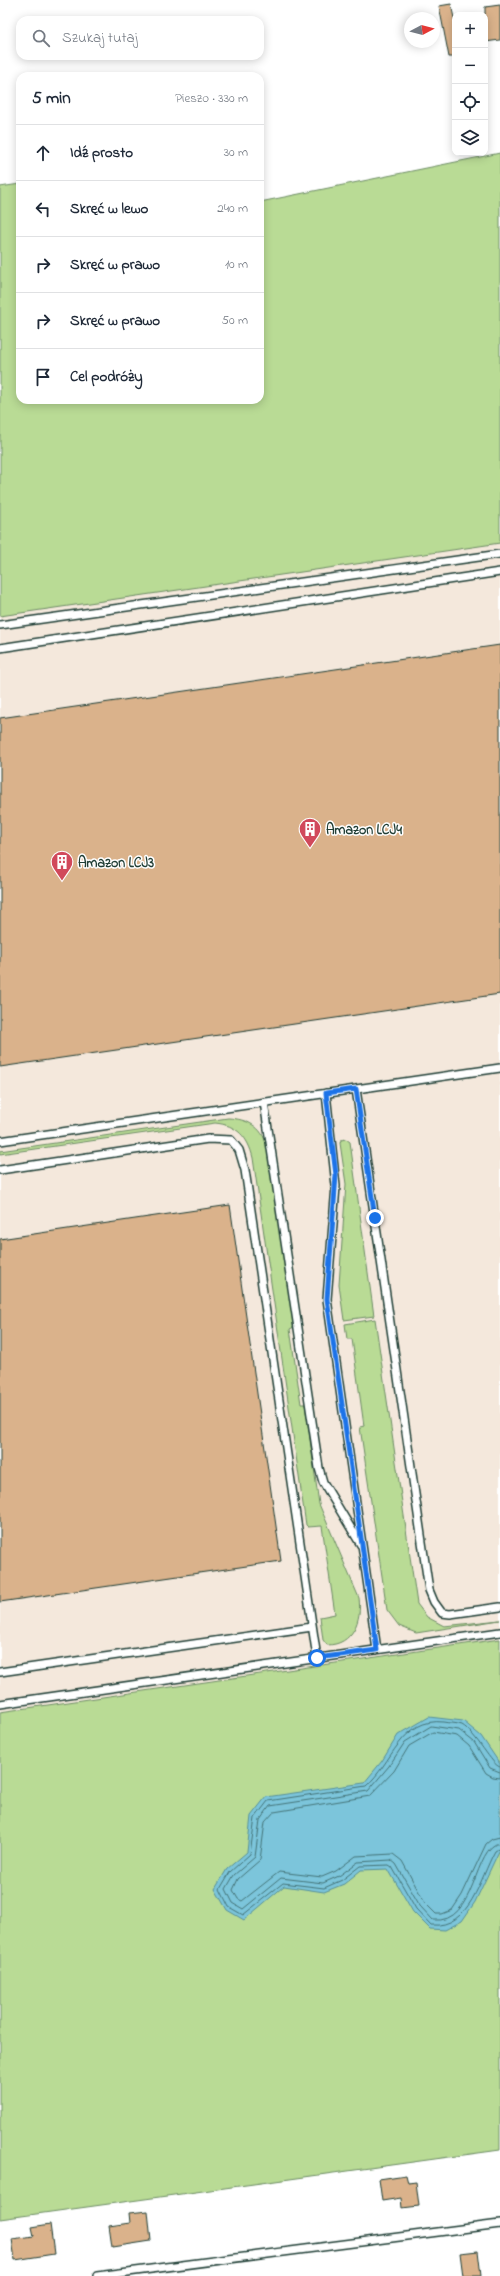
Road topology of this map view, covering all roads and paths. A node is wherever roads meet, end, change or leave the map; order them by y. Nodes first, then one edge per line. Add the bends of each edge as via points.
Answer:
1 (500, 554) edge
2 (500, 572) edge
3 (0, 625) edge
4 (0, 648) edge
5 (500, 1068) edge
6 (356, 1089) junction
7 (326, 1093) junction
8 (264, 1102) junction
9 (0, 1141) edge
10 (0, 1170) edge
11 (364, 1548) junction
12 (500, 1606) edge
13 (312, 1627) junction
14 (500, 1632) edge
15 (377, 1650) junction
16 (317, 1658) junction
17 (0, 1672) edge
18 (0, 1704) edge
19 (500, 2224) edge
20 (97, 2276) edge

1 - 3 lane
2 - 4 lane
5 - 6 lane
6 - 7 lane
6 - 12 lane via 430,1590 434,1602 442,1613
7 - 8 lane
7 - 11 lane via 336,1181 327,1299
8 - 9 lane
8 - 11 lane via 319,1468 323,1482
10 - 13 lane via 208,1139 231,1140 239,1150 245,1170
11 - 15 lane
13 - 16 lane
13 - 17 lane
14 - 15 lane
15 - 16 lane
16 - 18 lane
19 - 20 lane

